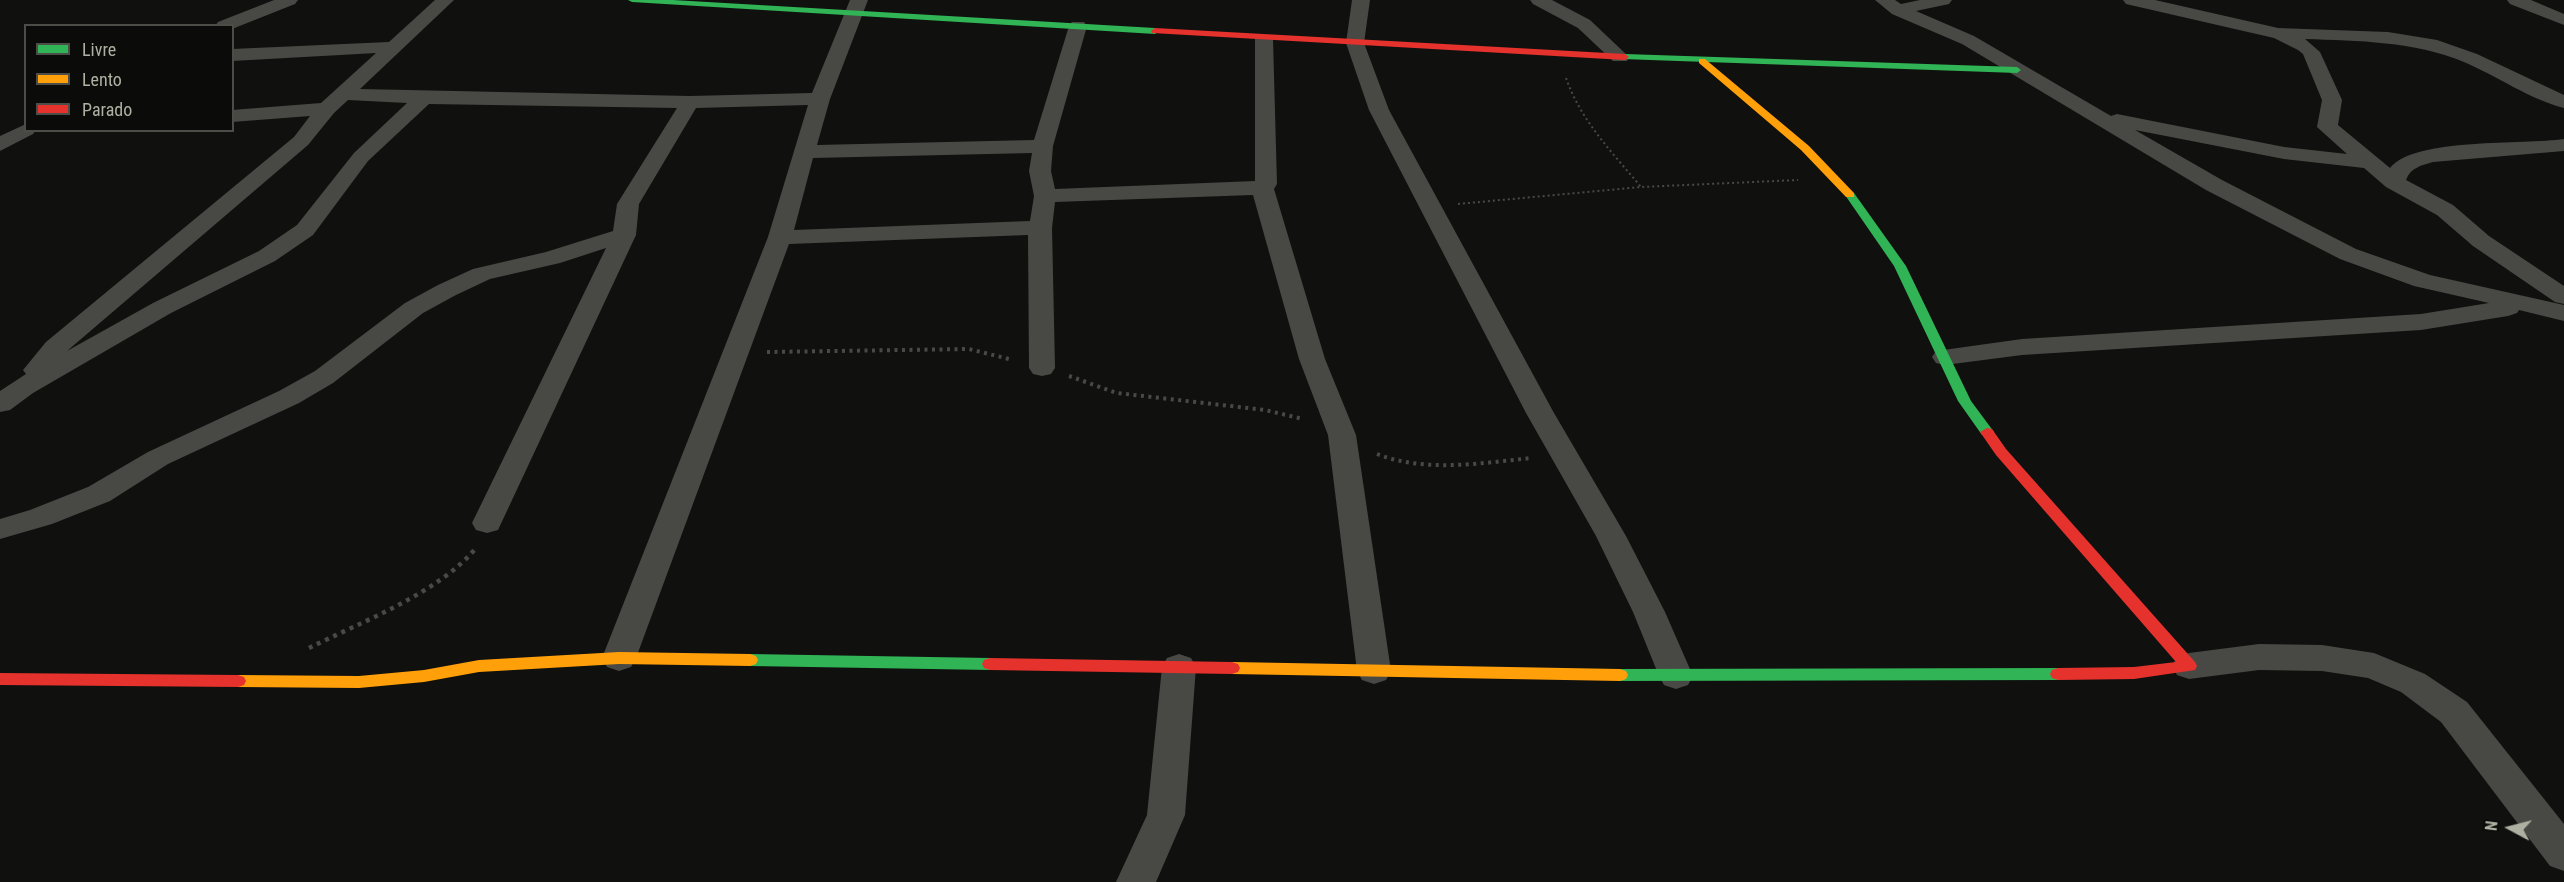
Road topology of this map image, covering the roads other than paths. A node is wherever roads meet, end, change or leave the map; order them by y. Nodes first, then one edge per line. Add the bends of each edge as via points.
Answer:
1 (289, 0) edge
2 (445, 0) edge
3 (632, 0) edge
4 (1361, 0) edge
5 (1539, 0) edge
6 (1943, 0) edge
7 (2132, 0) edge
8 (2516, 0) edge
9 (1891, 5) edge
10 (857, 6) edge
11 (2564, 20) edge
12 (229, 24) edge
13 (1078, 26) junction
14 (2278, 33) junction
15 (1264, 39) junction
16 (1355, 43) junction
17 (396, 47) junction
18 (234, 56) edge
19 (1620, 57) junction
20 (1702, 61) junction
21 (2017, 70) junction
22 (344, 94) junction
23 (424, 98) junction
24 (820, 99) junction
25 (690, 102) junction
26 (2564, 102) edge
27 (327, 109) junction
28 (234, 116) edge
29 (2097, 116) junction
30 (24, 131) edge
31 (2310, 132) junction
32 (2239, 143) junction
33 (0, 145) edge
34 (2564, 145) edge
35 (1043, 146) junction
36 (805, 152) junction
37 (2373, 163) junction
38 (2394, 182) junction
39 (1262, 187) junction
40 (1045, 196) junction
41 (1040, 228) junction
42 (624, 235) junction
43 (780, 237) junction
44 (2564, 297) edge
45 (2531, 306) junction
46 (2564, 313) edge
47 (1945, 357) junction
48 (1042, 368) road end
49 (22, 387) junction
50 (0, 405) edge
51 (487, 523) road end
52 (0, 528) edge
53 (619, 658) junction
54 (2189, 666) junction
55 (1179, 668) junction
56 (1374, 671) junction
57 (1676, 676) junction
58 (0, 679) edge
59 (2564, 854) edge
60 (1136, 882) edge

1 - 12 street
2 - 17 street
3 - 10 street
4 - 16 street
5 - 19 street via 1584,24
6 - 9 street
7 - 14 street
8 - 11 street
9 - 21 street via 1951,31
10 - 13 street
10 - 24 street
13 - 15 street
13 - 35 street
14 - 26 street via 2388,37 2437,46
14 - 31 street via 2311,52 2332,100
15 - 16 street
15 - 39 street via 1267,181
16 - 19 street
16 - 57 street via 1379,110 1564,456 1611,536
17 - 18 street
17 - 22 street
19 - 20 street
20 - 21 street
20 - 47 street via 1805,148 1863,210 1900,266
21 - 29 street
22 - 23 street
22 - 27 street
23 - 25 street
23 - 49 street via 361,157 305,230 267,256 162,308
24 - 25 street
24 - 36 street
25 - 42 street via 632,197
27 - 28 street
27 - 49 street via 301,141 55,348
29 - 32 street
29 - 45 street via 2214,185 2348,254 2423,281
30 - 33 street
31 - 32 street via 2262,143
31 - 37 street
32 - 37 street via 2284,153
34 - 38 street via 2429,156 2404,166
35 - 36 street
35 - 40 street via 1040,171
36 - 43 street
37 - 38 street
38 - 44 street via 2445,210 2497,253
39 - 40 street
39 - 56 street via 1312,359 1342,435
40 - 41 street
41 - 43 street
41 - 48 street
42 - 51 street
42 - 52 street via 552,258 482,274 447,290 414,308 324,377 289,398 158,458 99,494
43 - 53 street
45 - 46 street
45 - 47 street via 2410,323 2022,348
47 - 54 street via 1965,400 2001,452
49 - 50 street
53 - 55 street
53 - 58 street via 479,666 359,682
54 - 57 street via 2086,674
54 - 59 street via 2259,657 2322,658 2374,666 2413,683 2454,712
55 - 56 street
55 - 60 street via 1166,815
56 - 57 street

